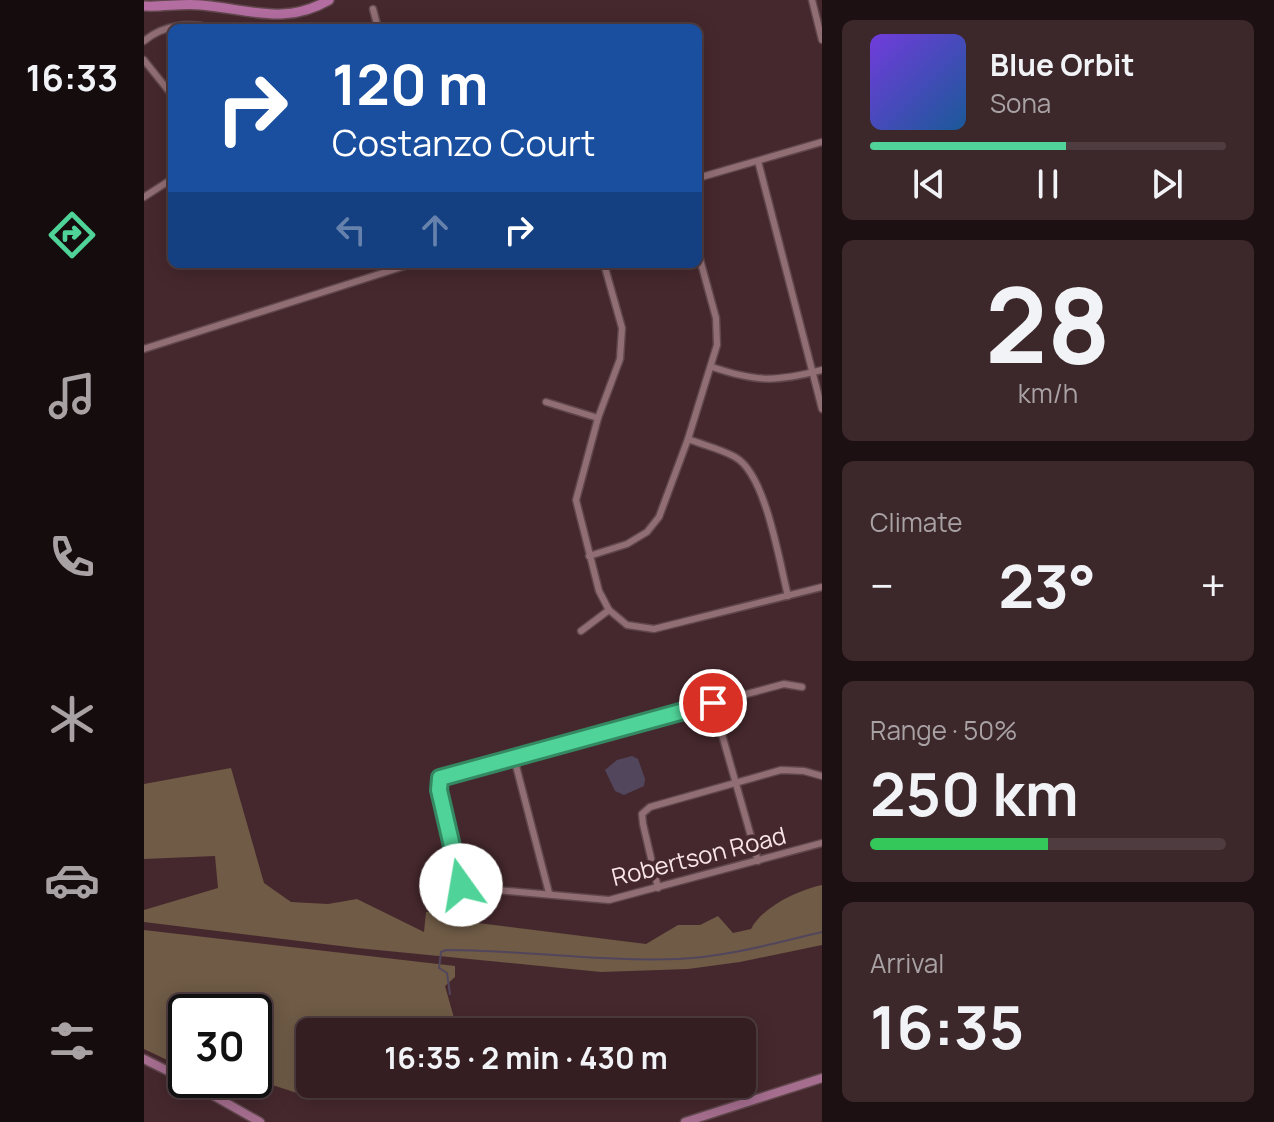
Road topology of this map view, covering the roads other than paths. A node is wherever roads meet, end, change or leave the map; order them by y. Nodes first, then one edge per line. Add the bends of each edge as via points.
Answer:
1 (329, 0) edge
2 (812, 0) edge
3 (147, 4) edge
4 (373, 9) dead end
5 (377, 24) edge
6 (168, 29) edge
7 (822, 40) edge
8 (144, 41) edge
9 (144, 60) edge
10 (168, 90) edge
11 (822, 142) edge
12 (758, 161) junction
13 (702, 177) edge
14 (168, 182) edge
15 (144, 197) edge
16 (702, 267) edge
17 (396, 268) edge
18 (605, 268) edge
19 (144, 349) edge
20 (712, 367) junction
21 (822, 370) edge
22 (813, 372) junction
23 (546, 402) dead end
24 (822, 409) edge
25 (598, 418) junction
26 (688, 439) junction
27 (589, 556) junction
28 (822, 587) edge
29 (788, 596) junction
30 (609, 610) junction
31 (581, 631) dead end
32 (802, 687) dead end
33 (713, 703) junction
34 (514, 758) junction
35 (822, 776) edge
36 (735, 782) junction
37 (822, 843) edge
38 (758, 861) junction
39 (441, 885) dead end
40 (461, 885) junction
41 (658, 888) junction
42 (549, 893) junction
43 (144, 1059) edge
44 (168, 1071) edge
45 (822, 1078) edge
46 (218, 1098) edge
47 (260, 1122) edge
48 (685, 1122) edge

1 - 3 highway via 283,15
2 - 7 street
4 - 5 street
6 - 8 street
9 - 10 street
11 - 12 street
12 - 13 street
12 - 22 street
14 - 15 street
16 - 20 street via 716,318
17 - 19 street
18 - 25 street via 622,328 620,359
20 - 22 street via 747,379 776,380
20 - 26 street
21 - 22 street
22 - 24 street
23 - 25 street
25 - 27 street via 576,500
26 - 27 street via 659,517 647,532
26 - 29 street via 736,457 750,469 760,487
27 - 30 street
28 - 29 street
29 - 30 street via 654,629 627,625
30 - 31 street
32 - 33 street via 784,684
33 - 34 street
33 - 36 street
34 - 40 street via 440,778
34 - 42 street
35 - 36 street via 781,770
36 - 38 street
36 - 41 street via 650,807 642,814
37 - 38 street, Robertson Road
38 - 41 street, Robertson Road
39 - 40 street, Robertson Road
40 - 42 street, Robertson Road
41 - 42 street, Robertson Road via 609,900
43 - 44 main road
45 - 48 main road
46 - 47 main road

